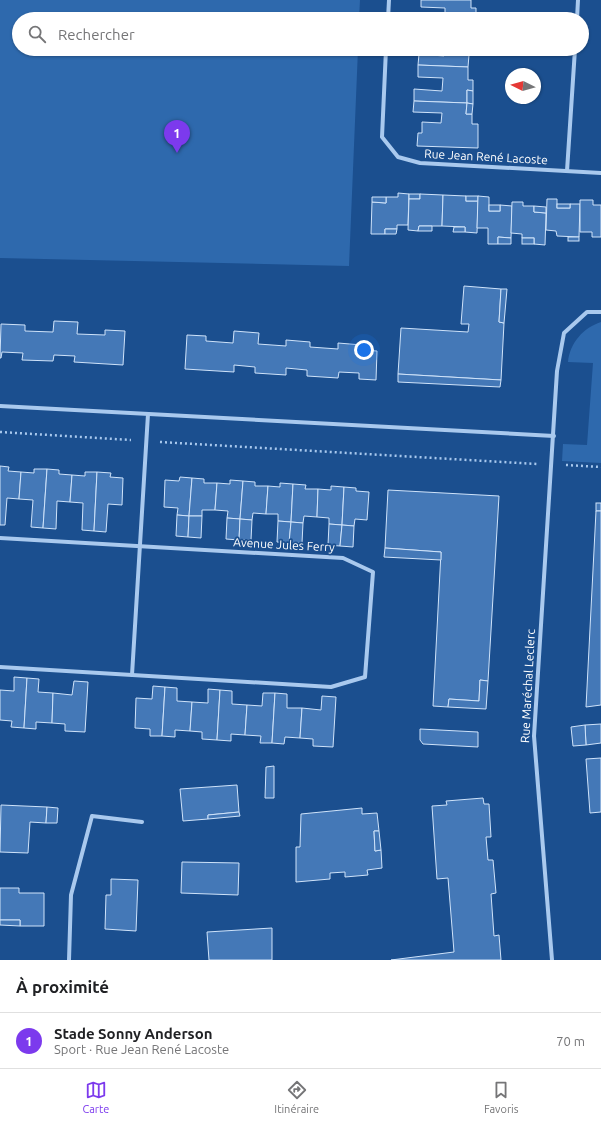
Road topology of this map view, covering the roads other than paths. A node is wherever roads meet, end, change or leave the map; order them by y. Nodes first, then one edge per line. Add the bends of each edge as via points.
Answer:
1 (389, 0) edge
2 (578, 0) edge
3 (388, 12) edge
4 (577, 12) edge
5 (386, 56) edge
6 (575, 56) edge
7 (567, 172) junction
8 (601, 173) edge
9 (601, 312) edge
10 (0, 406) edge
11 (148, 414) junction
12 (554, 436) junction
13 (0, 538) edge
14 (140, 546) junction
15 (0, 667) edge
16 (132, 675) junction
17 (142, 822) dead end
18 (69, 960) edge
19 (552, 960) edge

1 - 3 street
2 - 4 street
5 - 7 street, Rue Jean René Lacoste via 382,137 398,157 420,163
6 - 7 street
7 - 8 street, Rue Jean René Lacoste
9 - 12 street, Rue Maréchal Leclerc via 587,312 564,333 557,371
10 - 11 street
11 - 12 street
11 - 14 street
12 - 19 street, Rue Maréchal Leclerc via 534,736
13 - 14 street, Avenue Jules Ferry
14 - 16 street
14 - 16 street, Avenue Jules Ferry via 343,558 373,572 365,677 331,687
15 - 16 street, Avenue Jules Ferry
17 - 18 street via 92,816 71,895

